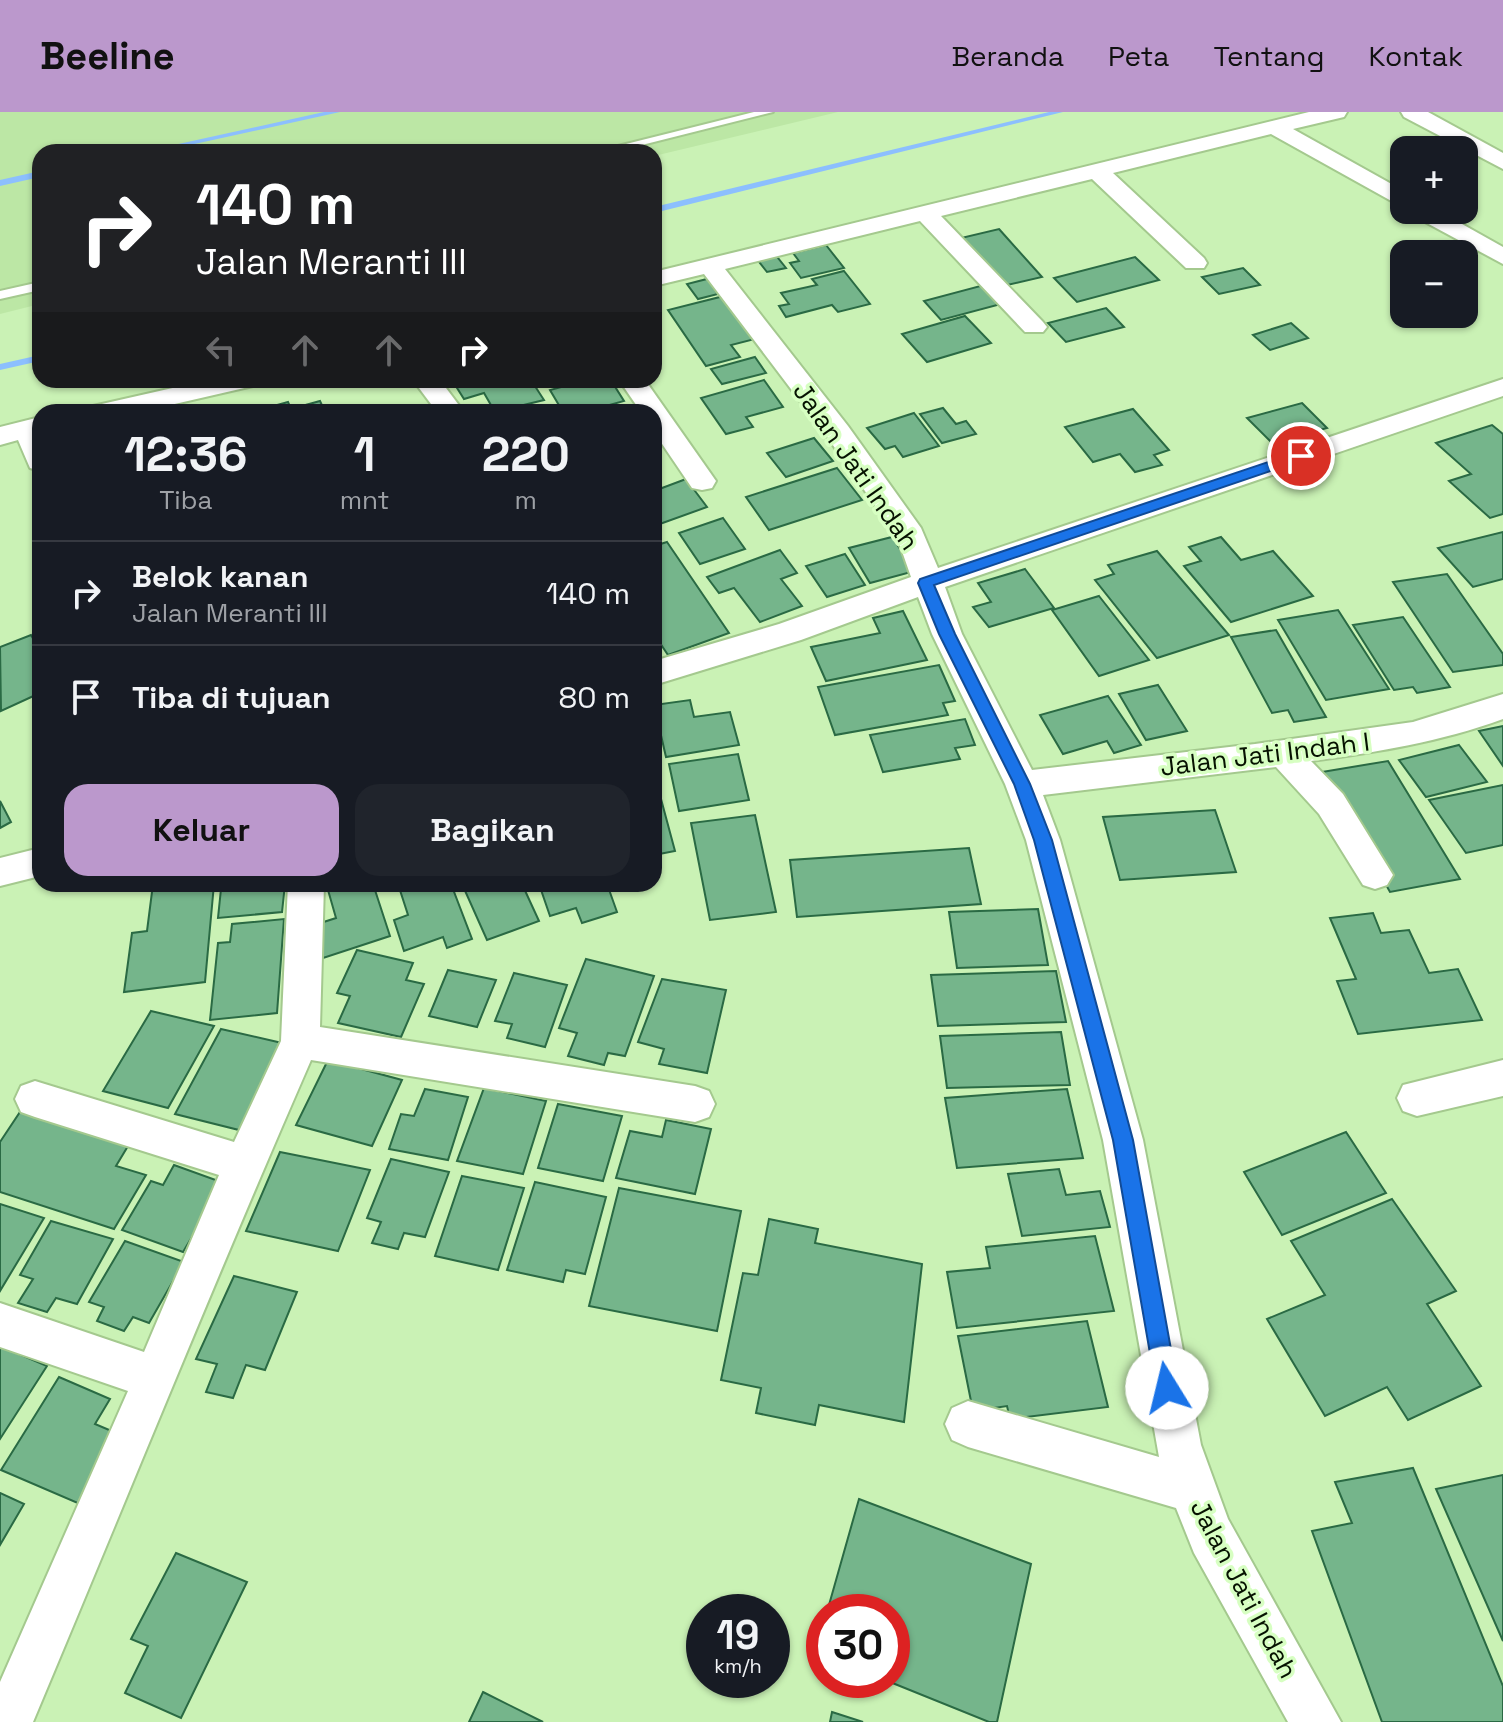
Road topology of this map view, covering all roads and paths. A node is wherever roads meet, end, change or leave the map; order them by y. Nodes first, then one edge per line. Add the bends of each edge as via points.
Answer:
1 (768, 112) edge
2 (1336, 112) edge
3 (1412, 112) edge
4 (1274, 127) junction
5 (634, 144) edge
6 (1503, 162) edge
7 (1097, 171) junction
8 (1390, 193) edge
9 (925, 213) junction
10 (1445, 224) edge
11 (1503, 257) edge
12 (1195, 263) dead end
13 (710, 266) junction
14 (662, 277) edge
15 (32, 288) edge
16 (0, 295) edge
17 (1034, 327) dead end
18 (1503, 387) edge
19 (209, 388) edge
20 (432, 388) edge
21 (138, 404) edge
22 (445, 404) edge
23 (662, 423) edge
24 (22, 430) edge
25 (32, 448) edge
26 (702, 481) dead end
27 (926, 583) junction
28 (662, 667) edge
29 (1503, 706) edge
30 (1283, 753) junction
31 (1022, 784) junction
32 (32, 864) edge
33 (0, 872) edge
34 (1375, 875) dead end
35 (306, 892) edge
36 (300, 1041) junction
37 (1503, 1078) edge
38 (1417, 1098) dead end
39 (35, 1099) dead end
40 (695, 1104) dead end
41 (247, 1165) junction
42 (0, 1325) edge
43 (156, 1378) junction
44 (968, 1424) dead end
45 (1192, 1490) junction
46 (8, 1722) edge
47 (1316, 1722) edge

1 - 5 lane
2 - 4 street
3 - 6 street
4 - 7 street
4 - 8 street
7 - 9 street
7 - 12 street
9 - 13 street
9 - 17 street
10 - 11 street
13 - 14 street
13 - 27 street, Jalan Jati Indah via 911,535
15 - 16 lane
18 - 27 street
19 - 21 street
20 - 22 street
23 - 26 street
24 - 25 street
27 - 28 street via 790,632
27 - 31 street, Jalan Jati Indah
29 - 30 street, Jalan Jati Indah I via 1413,734
30 - 31 street, Jalan Jati Indah I
30 - 34 street via 1331,804
31 - 45 street, Jalan Jati Indah via 1043,840 1123,1140 1178,1445
32 - 33 street
35 - 36 street
36 - 40 street
36 - 41 street
37 - 38 street
39 - 41 street
41 - 43 street via 205,1253
42 - 43 street
43 - 46 street
44 - 45 street
45 - 47 street, Jalan Jati Indah via 1211,1536

